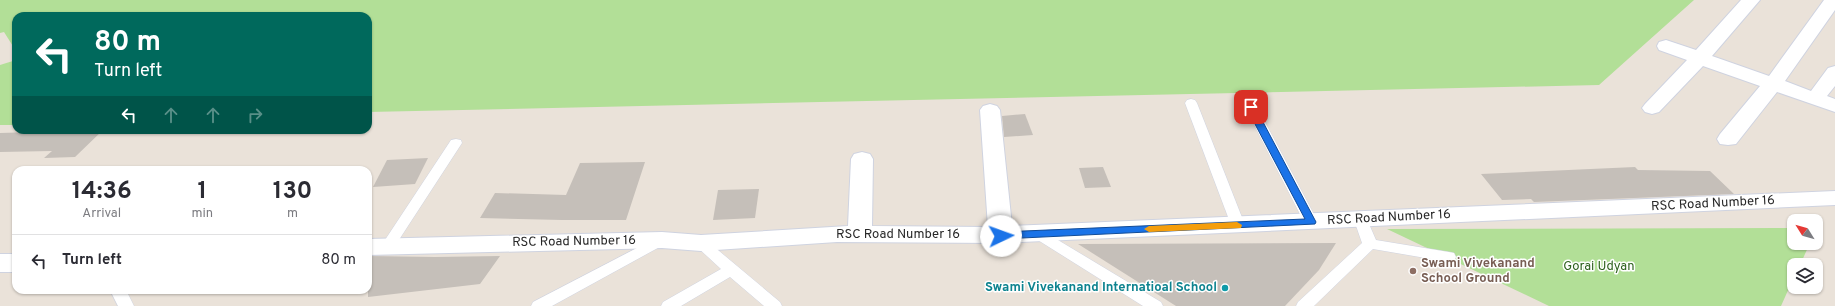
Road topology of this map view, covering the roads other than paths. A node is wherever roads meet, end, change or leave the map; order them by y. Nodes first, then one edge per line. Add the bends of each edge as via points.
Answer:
1 (1751, 0) edge
2 (1833, 0) edge
3 (1666, 46) dead end
4 (1700, 58) junction
5 (1835, 72) edge
6 (1773, 84) junction
7 (1815, 99) junction
8 (1191, 103) dead end
9 (1835, 106) edge
10 (1251, 107) dead end
11 (1652, 108) dead end
12 (990, 110) dead end
13 (1728, 139) dead end
14 (456, 143) dead end
15 (862, 159) dead end
16 (1835, 198) edge
17 (1361, 220) junction
18 (1311, 222) junction
19 (1238, 225) junction
20 (1038, 234) junction
21 (860, 235) junction
22 (1001, 236) junction
23 (662, 240) junction
24 (701, 243) junction
25 (1370, 244) junction
26 (378, 246) edge
27 (1449, 257) dead end
28 (12, 262) edge
29 (0, 263) edge
30 (732, 269) junction
31 (120, 294) edge
32 (126, 306) edge
33 (538, 306) edge
34 (669, 306) edge
35 (774, 306) edge
36 (1155, 306) edge
37 (1304, 306) edge

1 - 4 street
2 - 6 street
3 - 4 street
4 - 6 street
4 - 11 street
5 - 7 street
6 - 7 street
6 - 13 street
7 - 9 street
8 - 19 lane
10 - 18 lane
12 - 22 street
14 - 26 lane
15 - 21 street
16 - 17 street, RSC Road Number 16
17 - 18 street, RSC Road Number 16
17 - 25 lane
18 - 19 street, RSC Road Number 16
19 - 20 street, RSC Road Number 16
20 - 22 street, RSC Road Number 16
20 - 36 lane
21 - 22 street, RSC Road Number 16
21 - 24 street, RSC Road Number 16 via 837,234
23 - 24 street, RSC Road Number 16
23 - 26 street, RSC Road Number 16
23 - 33 lane
24 - 30 lane
25 - 27 lane
25 - 37 lane
28 - 29 street
30 - 34 lane
30 - 35 lane
31 - 32 lane

